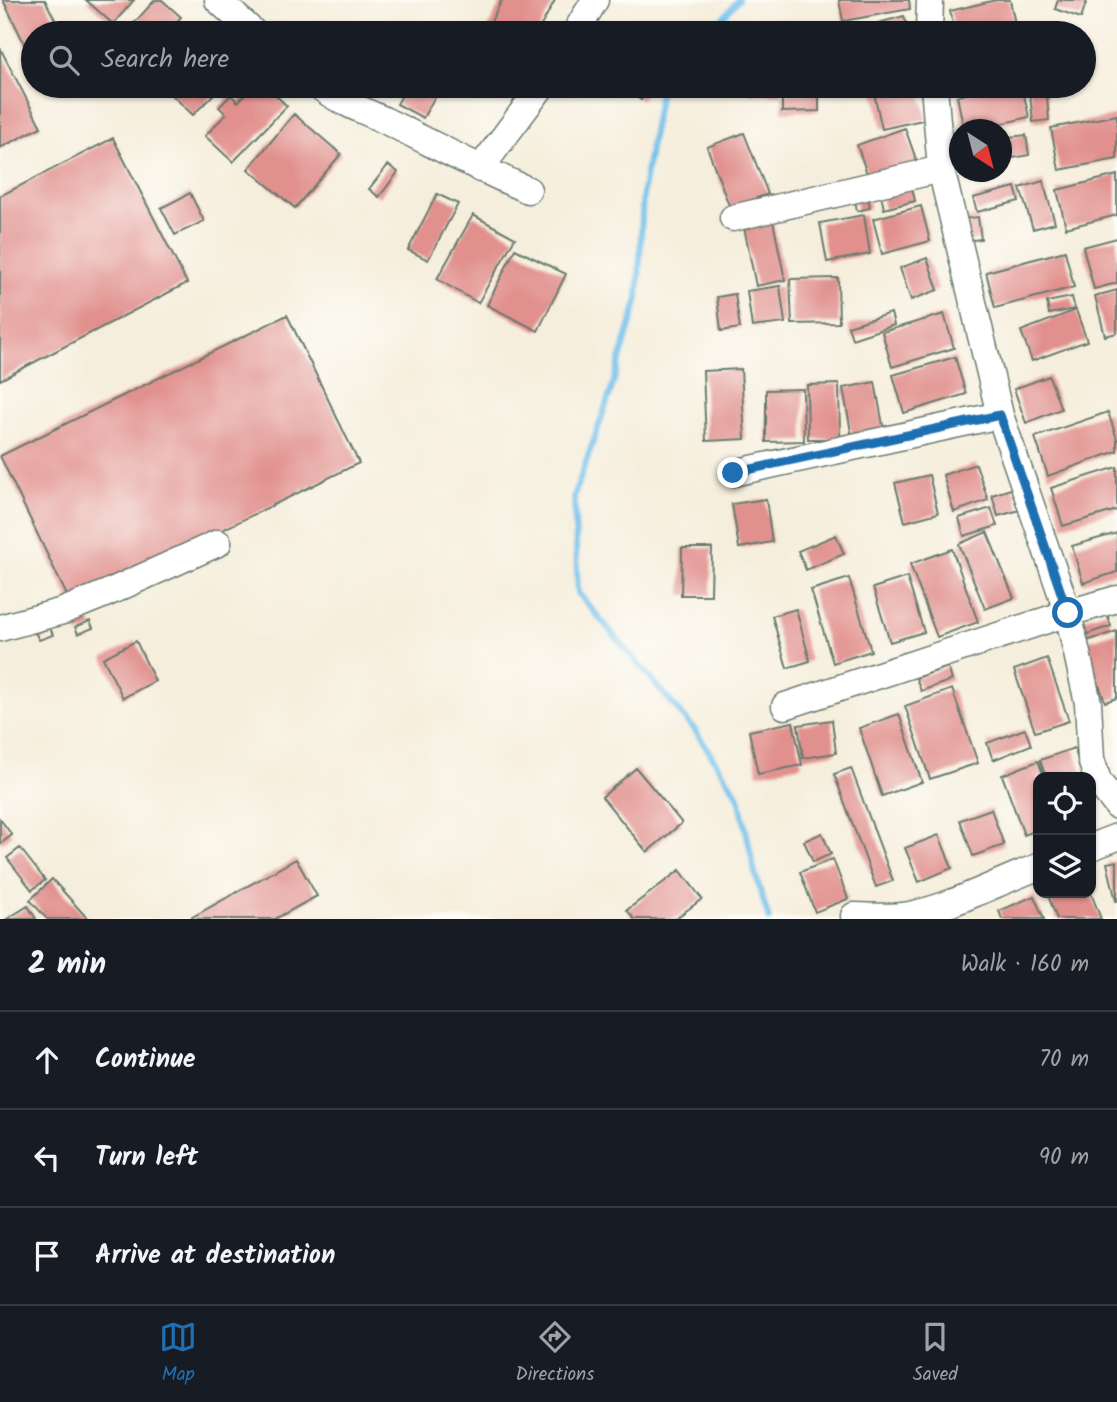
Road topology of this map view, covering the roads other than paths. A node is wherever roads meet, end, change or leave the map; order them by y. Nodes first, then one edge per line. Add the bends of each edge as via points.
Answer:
1 (218, 0) edge
2 (595, 0) edge
3 (930, 0) edge
4 (241, 21) edge
5 (582, 21) edge
6 (929, 21) edge
7 (335, 98) edge
8 (533, 98) edge
9 (935, 98) edge
10 (480, 169) junction
11 (941, 169) junction
12 (528, 190) dead end
13 (733, 218) dead end
14 (1000, 415) junction
15 (733, 473) dead end
16 (218, 543) dead end
17 (1117, 599) edge
18 (1068, 613) junction
19 (0, 628) edge
20 (785, 706) dead end
21 (1117, 806) edge
22 (1117, 837) edge
23 (1096, 845) edge
24 (1033, 869) edge
25 (855, 916) dead end

1 - 4 street
2 - 5 street
3 - 6 street
7 - 10 street
8 - 10 street
9 - 11 street
10 - 12 street
11 - 13 street
11 - 14 street
14 - 15 street
14 - 18 street
16 - 19 street via 73,606
17 - 18 street
18 - 20 street
18 - 21 street via 1088,703 1091,759 1098,781
22 - 23 street
24 - 25 street via 933,909 887,917

